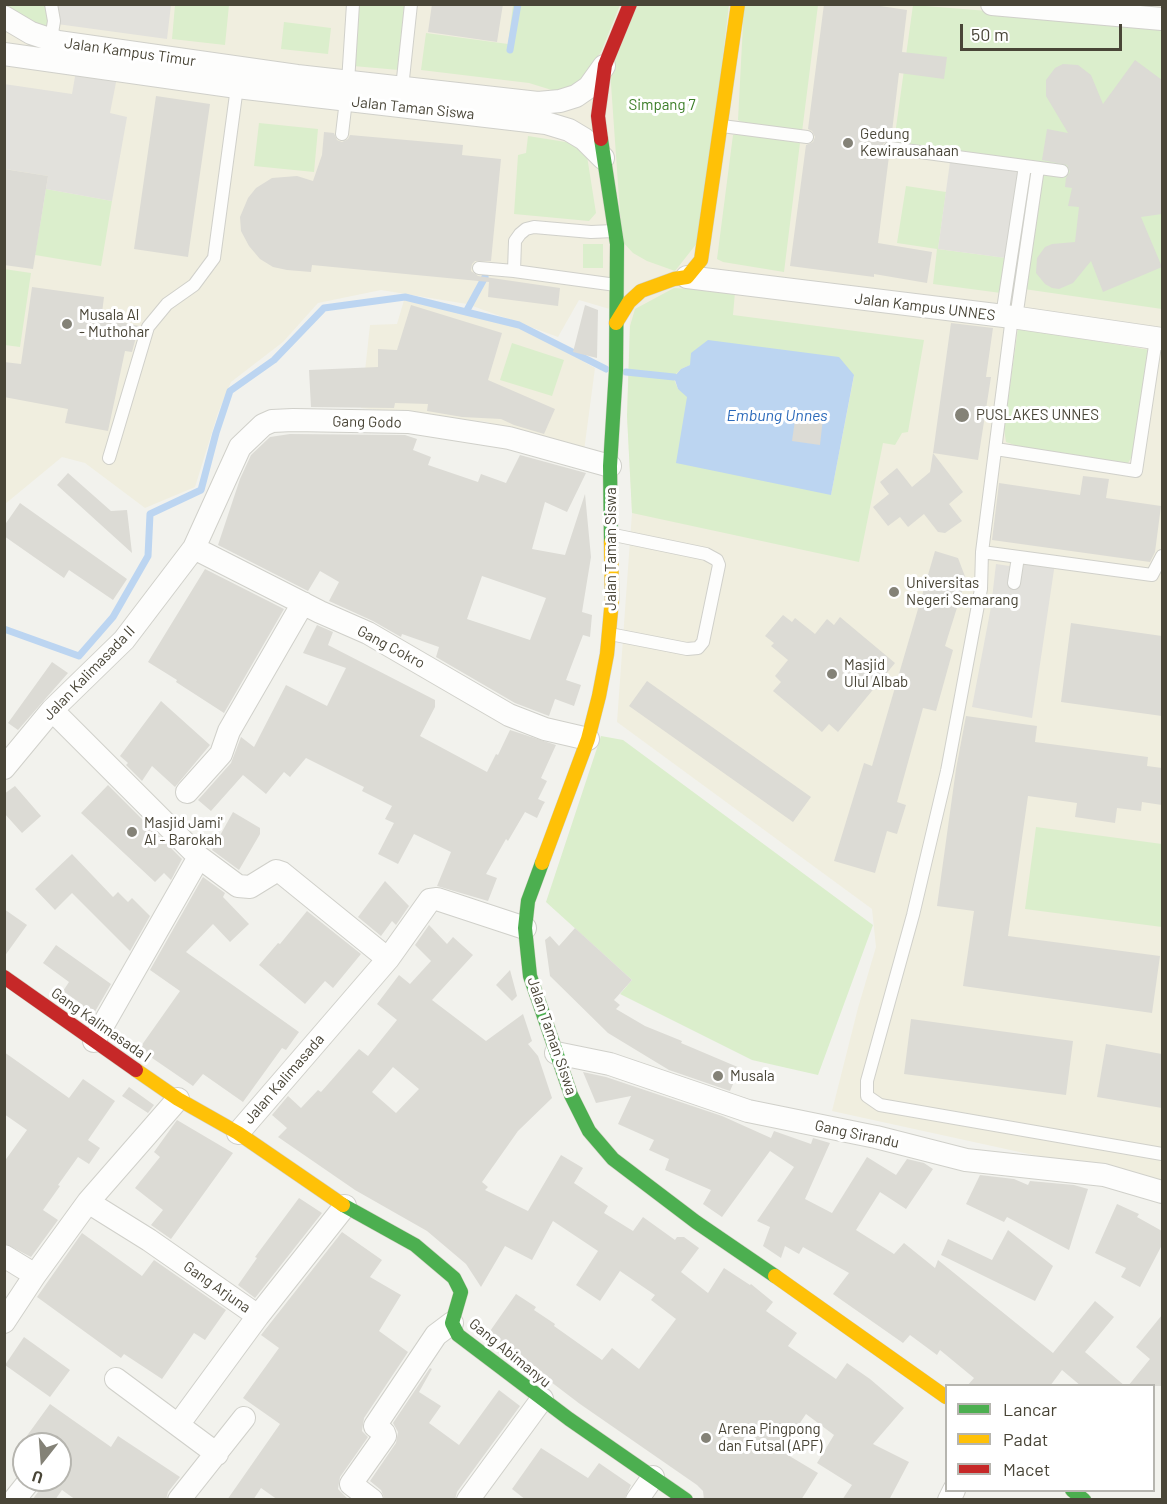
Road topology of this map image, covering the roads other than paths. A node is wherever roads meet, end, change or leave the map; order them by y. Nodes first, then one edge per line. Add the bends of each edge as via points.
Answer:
1 (51, 4) edge
2 (353, 4) edge
3 (411, 4) edge
4 (630, 4) edge
5 (738, 4) edge
6 (992, 4) edge
7 (4, 17) edge
8 (1162, 19) edge
9 (51, 39) junction
10 (4, 54) edge
11 (605, 65) junction
12 (237, 87) junction
13 (402, 88) junction
14 (347, 91) junction
15 (320, 97) joint
16 (720, 126) junction
17 (342, 134) dead end
18 (807, 137) dead end
19 (890, 148) dead end
20 (603, 158) junction
21 (1031, 167) junction
22 (1062, 171) dead end
23 (616, 237) junction
24 (630, 260) dead end
25 (479, 268) dead end
26 (514, 271) junction
27 (657, 272) dead end
28 (680, 278) junction
29 (617, 286) junction
30 (641, 291) junction
31 (1010, 317) junction
32 (616, 323) junction
33 (1159, 339) edge
34 (996, 449) junction
35 (109, 458) dead end
36 (610, 466) junction
37 (612, 534) junction
38 (194, 548) junction
39 (982, 552) junction
40 (1162, 556) edge
41 (1017, 557) junction
42 (1014, 583) dead end
43 (303, 603) junction
44 (609, 634) junction
45 (52, 710) junction
46 (588, 739) junction
47 (4, 768) edge
48 (187, 792) dead end
49 (199, 856) junction
50 (525, 928) junction
51 (388, 959) junction
52 (4, 977) edge
53 (94, 1041) junction
54 (556, 1053) junction
55 (178, 1099) junction
56 (238, 1133) junction
57 (1162, 1154) edge
58 (1162, 1192) edge
59 (88, 1202) junction
60 (345, 1206) junction
61 (4, 1256) edge
62 (35, 1275) junction
63 (258, 1316) junction
64 (4, 1322) edge
65 (452, 1323) junction
66 (116, 1378) dead end
67 (945, 1396) edge
68 (542, 1399) junction
69 (244, 1418) dead end
70 (178, 1425) junction
71 (217, 1454) junction
72 (653, 1477) junction
73 (179, 1500) edge
74 (372, 1500) edge
75 (468, 1500) edge
76 (638, 1500) edge
77 (686, 1500) edge

1 - 9 lane
2 - 14 lane
3 - 13 lane
4 - 11 main road, Jalan Taman Siswa
5 - 16 main road
6 - 8 street
7 - 9 street, Jalan Kampus Timur via 31,33
9 - 14 street, Jalan Kampus Timur via 261,72
10 - 12 street, Jalan Kampus Timur
11 - 13 street via 589,87 560,101 538,103
11 - 20 main road, Jalan Taman Siswa via 598,116
12 - 15 street, Jalan Kampus Timur
12 - 35 lane via 214,258 194,285 167,303 148,327
13 - 14 street
14 - 15 street, Jalan Taman Siswa
14 - 17 lane
14 - 20 street, Jalan Taman Siswa via 546,123 584,139
16 - 18 lane
16 - 28 main road via 701,260
19 - 21 lane
20 - 23 main road, Jalan Taman Siswa
21 - 22 lane
21 - 31 lane
23 - 24 main road, Jalan Taman Siswa
23 - 26 lane via 526,229 515,241
23 - 29 main road, Jalan Taman Siswa
25 - 26 lane
26 - 29 lane
27 - 28 main road
28 - 30 main road
28 - 31 street, Jalan Kampus UNNES
29 - 30 main road
29 - 32 main road, Jalan Taman Siswa
30 - 32 main road
31 - 33 street, Jalan Kampus UNNES
31 - 34 lane
32 - 36 main road, Jalan Taman Siswa
33 - 34 lane via 1136,471
34 - 39 lane
36 - 37 main road, Jalan Taman Siswa
36 - 38 street, Gang Godo via 509,438 408,422 272,422 255,431 240,447
37 - 44 main road, Jalan Taman Siswa
37 - 44 lane via 706,554 719,565 703,642 698,648
38 - 43 street, Gang Cokro
38 - 45 street, Jalan Kalimasada II via 124,640
39 - 41 lane
39 - 57 lane via 981,589 947,771 913,915 867,1081 867,1096 880,1105
40 - 41 lane via 1152,575
41 - 42 lane
43 - 46 street, Gang Cokro via 368,633 509,715
43 - 48 street via 229,731 221,754
44 - 46 main road, Jalan Taman Siswa
45 - 47 street, Jalan Kalimasada II
45 - 49 street
46 - 50 main road, Jalan Taman Siswa via 528,901
49 - 51 street via 238,886 250,886 276,871 282,873
49 - 53 street
50 - 51 street, Jalan Kalimasada via 433,899
50 - 54 main road, Jalan Taman Siswa via 530,976
51 - 56 street, Jalan Kalimasada
52 - 53 main road, Gang Kalimasada I
53 - 55 main road, Gang Kalimasada I
54 - 58 street, Gang Sirandu via 610,1064 748,1112 876,1137 966,1160 1104,1175
54 - 67 main road, Jalan Taman Siswa via 589,1131 613,1159 696,1222
55 - 56 main road, Jalan Kalimasada
55 - 59 street
56 - 60 main road, Gang Abimanyu
59 - 62 street
59 - 63 street, Gang Arjuna
60 - 63 street, Gang Arjuna
60 - 65 main road, Gang Abimanyu via 415,1245 454,1278 460,1292
61 - 62 street
62 - 64 street
63 - 70 street
65 - 68 main road, Gang Abimanyu via 458,1335
65 - 74 street via 436,1335 375,1426 385,1436 351,1484
66 - 70 street
68 - 72 main road, Gang Abimanyu
68 - 75 street
69 - 71 street
70 - 71 street
71 - 73 street
72 - 76 street
72 - 77 main road, Gang Abimanyu

